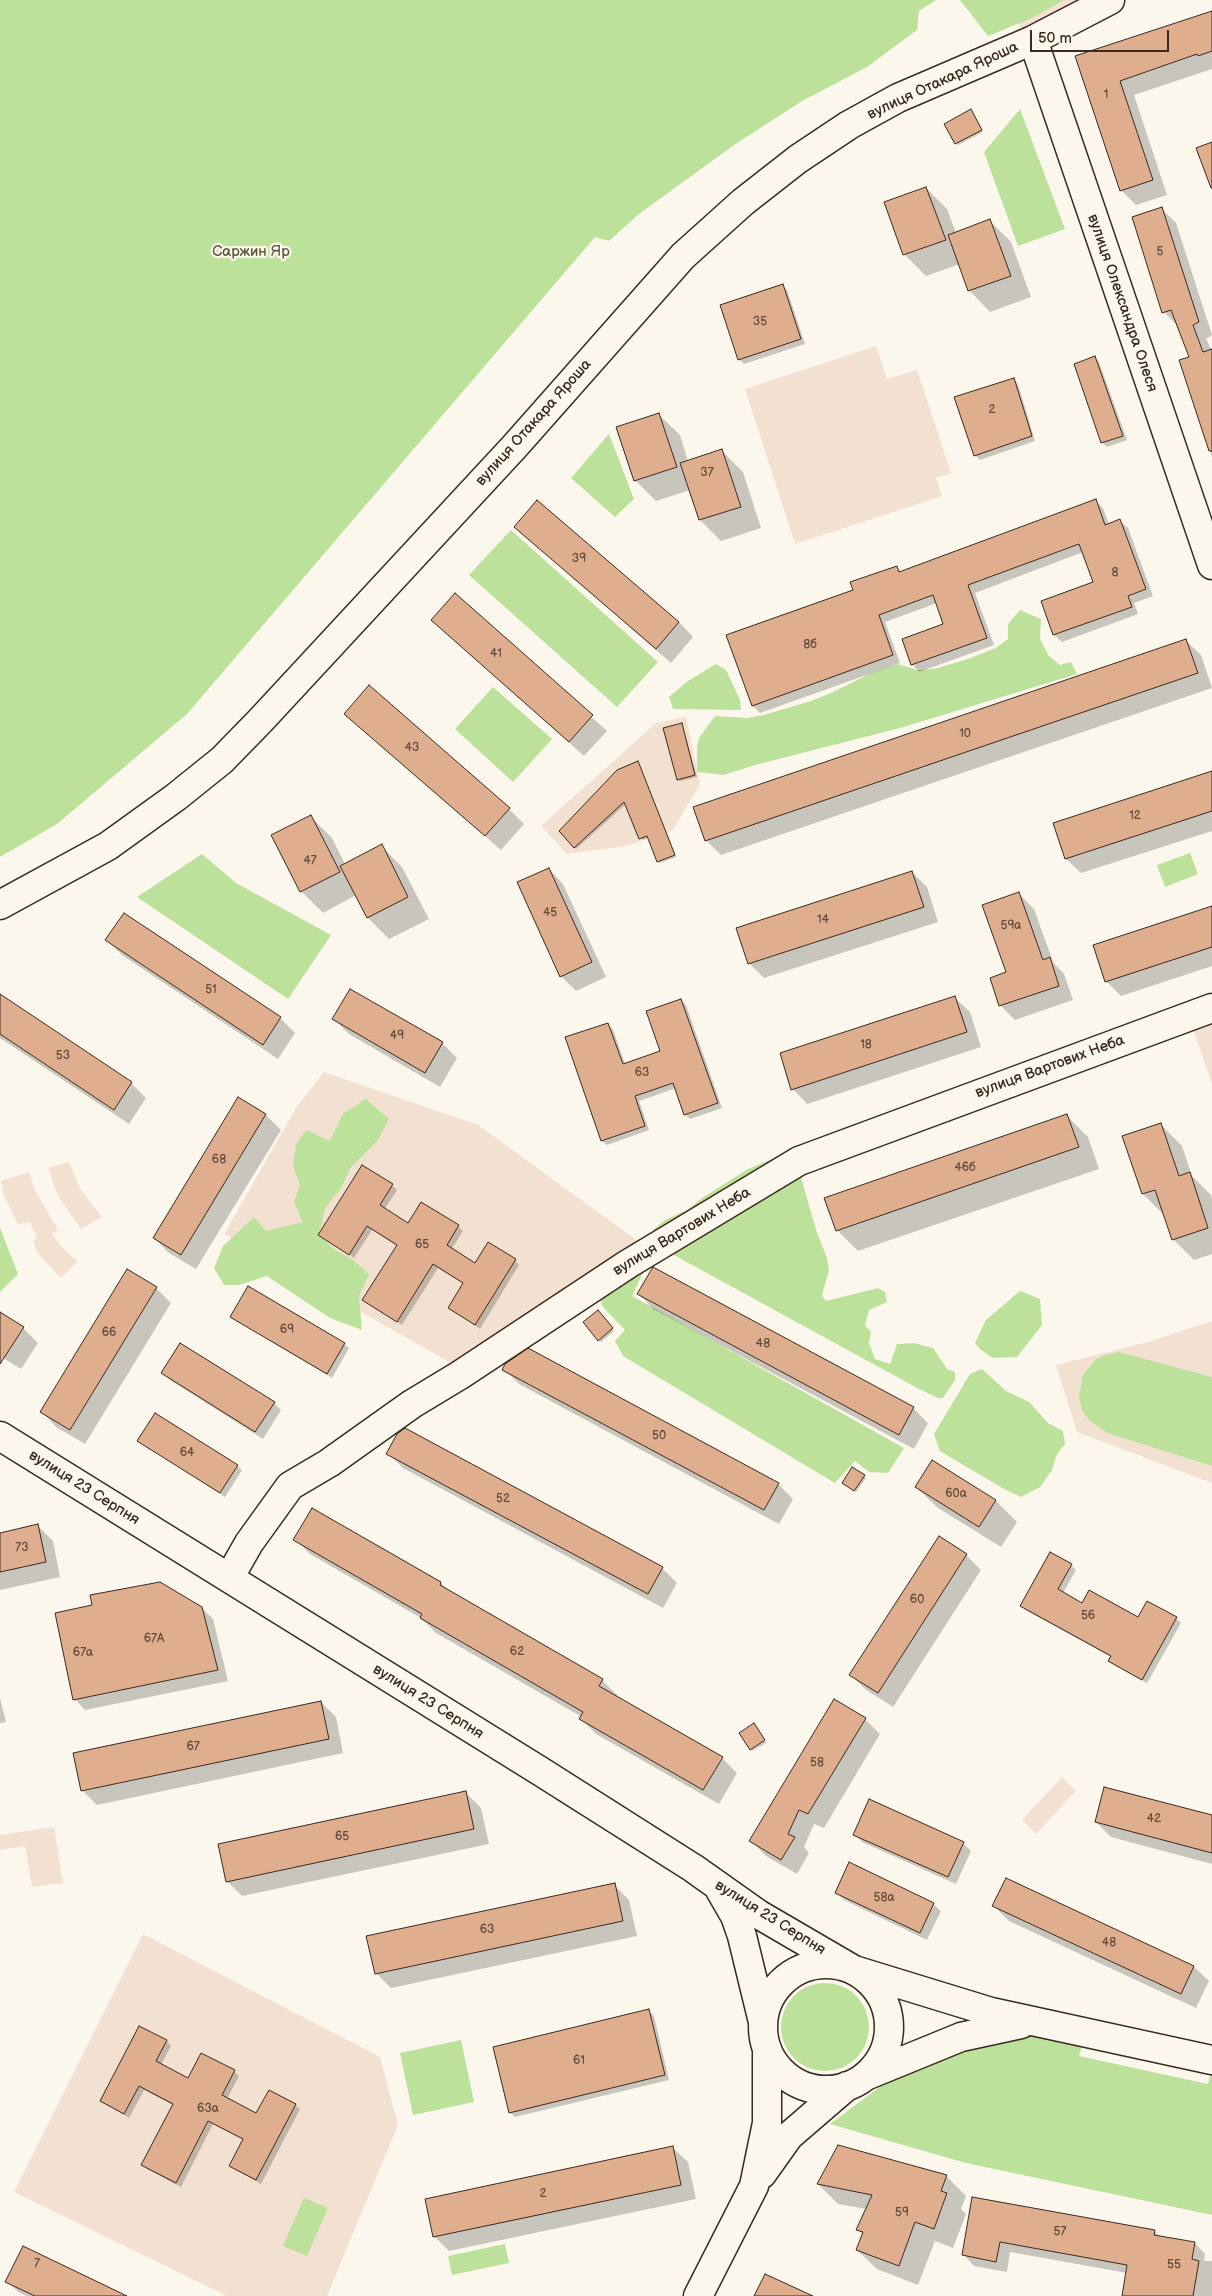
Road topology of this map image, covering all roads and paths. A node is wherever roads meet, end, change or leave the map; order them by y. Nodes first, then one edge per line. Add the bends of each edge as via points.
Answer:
1 (1110, 0) edge
2 (1033, 40) junction
3 (1212, 565) edge
4 (0, 905) edge
5 (1212, 1008) edge
6 (0, 1436) edge
7 (229, 1578) junction
8 (717, 1887) junction
9 (854, 1970) junction
10 (1030, 2022) junction
11 (765, 2036) junction
12 (1212, 2060) edge
13 (857, 2081) junction
14 (754, 2186) junction
15 (698, 2296) edge

1 - 2 street, вулиця Отакара Яроша
2 - 3 street, вулиця Олександра Олеся
2 - 4 street, вулиця Отакара Яроша via 898,98 798,159 743,202 683,256 515,446 222,760 108,846
5 - 7 street, вулиця Вартових Неба via 799,1161 628,1264 290,1486 249,1543
6 - 7 street, вулиця 23 Серпня
7 - 8 street, вулиця 23 Серпня via 540,1771
8 - 9 street, вулиця 23 Серпня
8 - 11 street via 735,1916 742,1936
9 - 10 street, вулиця 23 Серпня
9 - 11 street, вулиця 23 Серпня via 827,1964 807,1967 788,1976 770,1998
9 - 13 street, вулиця 23 Серпня via 876,1988 886,2006 890,2026 883,2053 876,2065
10 - 12 street, вулиця 23 Серпня
10 - 13 street, вулиця 23 Серпня via 961,2037
11 - 13 street, вулиця 23 Серпня via 778,2067 795,2081 826,2090
11 - 14 street via 767,2123
13 - 14 street, вулиця 23 Серпня via 790,2136 771,2158
14 - 15 street

